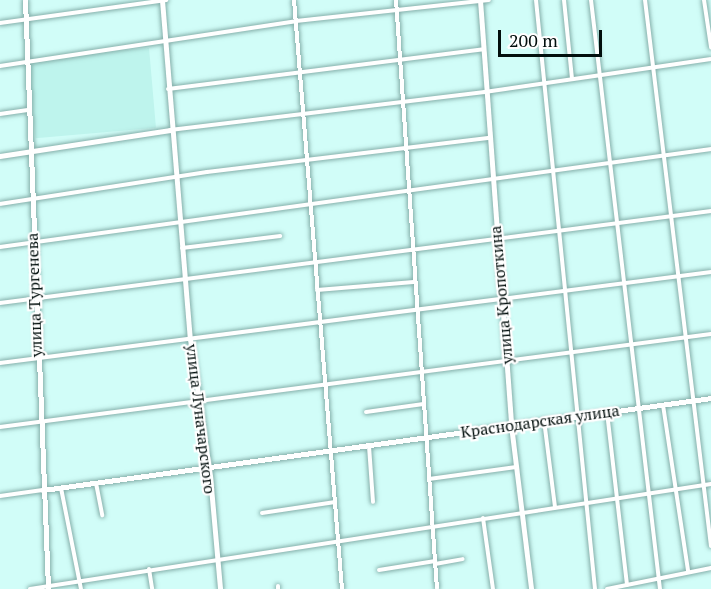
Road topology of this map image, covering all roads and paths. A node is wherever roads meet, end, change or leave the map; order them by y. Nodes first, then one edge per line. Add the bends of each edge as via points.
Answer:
1 (25, 0) edge
2 (164, 0) edge
3 (294, 0) edge
4 (396, 0) edge
5 (480, 0) edge
6 (489, 0) edge
7 (536, 0) edge
8 (564, 0) edge
9 (591, 0) edge
10 (645, 0) edge
11 (704, 0) edge
12 (397, 9) junction
13 (25, 20) junction
14 (296, 21) junction
15 (0, 23) edge
16 (164, 42) junction
17 (711, 47) edge
18 (483, 49) junction
19 (401, 60) junction
20 (711, 60) edge
21 (27, 62) junction
22 (0, 66) edge
23 (654, 67) junction
24 (301, 69) junction
25 (600, 75) junction
26 (572, 79) junction
27 (545, 83) junction
28 (168, 89) junction
29 (485, 92) junction
30 (403, 102) junction
31 (28, 110) junction
32 (303, 113) junction
33 (0, 114) edge
34 (170, 130) junction
35 (490, 138) junction
36 (407, 147) junction
37 (711, 149) edge
38 (30, 152) junction
39 (665, 155) junction
40 (0, 156) edge
41 (307, 158) junction
42 (608, 162) junction
43 (552, 171) junction
44 (176, 179) junction
45 (491, 181) junction
46 (409, 192) junction
47 (30, 199) junction
48 (310, 203) junction
49 (0, 204) edge
50 (711, 211) edge
51 (671, 216) junction
52 (179, 220) junction
53 (615, 222) junction
54 (558, 230) junction
55 (280, 236) dead end
56 (496, 238) junction
57 (33, 242) junction
58 (0, 247) edge
59 (182, 248) junction
60 (413, 249) junction
61 (315, 261) junction
62 (711, 272) edge
63 (678, 276) junction
64 (185, 278) junction
65 (414, 282) junction
66 (622, 283) junction
67 (317, 290) junction
68 (565, 291) junction
69 (34, 298) junction
70 (501, 298) junction
71 (0, 303) edge
72 (416, 309) junction
73 (319, 321) junction
74 (711, 334) edge
75 (685, 338) junction
76 (190, 339) junction
77 (630, 345) junction
78 (572, 352) junction
79 (36, 359) junction
80 (507, 360) junction
81 (0, 363) edge
82 (421, 370) junction
83 (325, 382) junction
84 (711, 398) edge
85 (694, 400) junction
86 (199, 401) junction
87 (423, 404) junction
88 (663, 404) junction
89 (638, 407) junction
90 (607, 411) junction
91 (366, 412) dead end
92 (577, 416) junction
93 (544, 420) junction
94 (40, 421) junction
95 (511, 425) junction
96 (0, 427) edge
97 (426, 437) junction
98 (369, 446) junction
99 (331, 452) junction
100 (208, 466) junction
101 (516, 467) junction
102 (429, 478) junction
103 (96, 483) junction
104 (711, 484) edge
105 (704, 485) junction
106 (61, 488) junction
107 (676, 489) junction
108 (43, 490) junction
109 (650, 492) junction
110 (0, 496) edge
111 (618, 498) junction
112 (335, 502) junction
113 (373, 502) dead end
114 (586, 504) junction
115 (555, 507) junction
116 (521, 512) junction
117 (262, 513) dead end
118 (102, 515) dead end
119 (483, 518) junction
120 (432, 525) junction
121 (338, 540) junction
122 (711, 546) edge
123 (217, 559) junction
124 (463, 559) dead end
125 (435, 563) junction
126 (711, 568) edge
127 (149, 569) junction
128 (379, 570) dead end
129 (688, 571) junction
130 (659, 578) junction
131 (80, 583) junction
132 (627, 585) junction
133 (48, 588) edge
134 (30, 589) edge
135 (81, 589) edge
136 (152, 589) edge
137 (220, 589) edge
138 (342, 589) edge
139 (437, 589) edge
140 (493, 589) edge
141 (531, 589) edge
142 (595, 589) edge
143 (607, 589) edge
144 (660, 589) edge

1 - 13 main road, улица Тургенева
2 - 13 street
2 - 16 main road, улица Луначарского
3 - 14 street
4 - 12 street
5 - 6 street
5 - 12 street
5 - 18 main road, улица Кропоткина
7 - 27 street
8 - 26 street
9 - 25 street
10 - 23 street
11 - 17 street
12 - 14 street
12 - 19 street
13 - 15 street
13 - 21 main road, улица Тургенева
14 - 16 street
14 - 24 street
16 - 21 street
16 - 28 main road, улица Луначарского
18 - 19 street
18 - 29 main road, улица Кропоткина
19 - 24 street
19 - 30 street
20 - 23 street
21 - 22 street
21 - 31 main road, улица Тургенева
23 - 25 street
23 - 39 street
24 - 28 street
24 - 32 street
25 - 26 street
25 - 42 street
26 - 27 street
27 - 29 street
27 - 43 street
28 - 34 main road, улица Луначарского
29 - 30 street
29 - 35 main road, улица Кропоткина
30 - 32 street
30 - 36 street
31 - 33 street
31 - 38 main road, улица Тургенева
32 - 34 street
32 - 41 street
34 - 38 street
34 - 44 main road, улица Луначарского
35 - 36 street
35 - 45 main road, улица Кропоткина
36 - 41 street
36 - 46 street
37 - 39 street
38 - 40 street
38 - 47 main road, улица Тургенева
39 - 42 street
39 - 51 street
41 - 44 street
41 - 48 street
42 - 43 street
42 - 53 street
43 - 45 street
43 - 54 street
44 - 47 street
44 - 52 main road, улица Луначарского
45 - 46 street
45 - 56 main road, улица Кропоткина
46 - 48 street
46 - 60 street
47 - 49 street
47 - 57 main road, улица Тургенева
48 - 52 street
48 - 61 street
50 - 51 street
51 - 53 street
51 - 63 street
52 - 57 street
52 - 59 main road, улица Луначарского
53 - 54 street
53 - 66 street
54 - 56 street
54 - 68 street
55 - 59 street
56 - 60 street
56 - 70 main road, улица Кропоткина
57 - 58 street
57 - 69 main road, улица Тургенева
59 - 64 main road, улица Луначарского
60 - 61 street
60 - 65 street
61 - 64 street
61 - 67 street
62 - 63 street
63 - 66 street
63 - 75 street
64 - 69 street
64 - 76 main road, улица Луначарского
65 - 67 street
65 - 72 street
66 - 68 street
66 - 77 street
67 - 73 street
68 - 70 street
68 - 78 street
69 - 71 street
69 - 79 main road, улица Тургенева
70 - 72 street
70 - 80 main road, улица Кропоткина
72 - 73 street
72 - 82 street
73 - 76 street
73 - 83 street
74 - 75 street
75 - 77 street
75 - 85 street
76 - 79 street
76 - 86 main road, улица Луначарского
77 - 78 street
77 - 89 street
78 - 80 street
78 - 92 street
79 - 81 street
79 - 94 main road, улица Тургенева
80 - 82 street
80 - 95 main road, улица Кропоткина
82 - 83 street
82 - 87 street
83 - 86 street
83 - 99 street
84 - 85 main road, Краснодарская улица
85 - 88 main road, Краснодарская улица
85 - 105 street
86 - 94 street
86 - 100 main road, улица Луначарского
87 - 91 street
87 - 97 street
88 - 89 main road, Краснодарская улица
88 - 107 street
89 - 90 main road, Краснодарская улица
89 - 109 street
90 - 92 main road, Краснодарская улица
90 - 111 street
92 - 93 main road, Краснодарская улица
92 - 114 street
93 - 95 main road, Краснодарская улица
93 - 115 street
94 - 96 street
94 - 108 main road, улица Тургенева
95 - 97 main road, Краснодарская улица
95 - 101 main road, улица Кропоткина
97 - 98 main road, Краснодарская улица
97 - 102 street
98 - 99 main road, Краснодарская улица
98 - 113 street
99 - 100 main road, Краснодарская улица
99 - 112 street
100 - 103 main road, Краснодарская улица
100 - 123 main road, улица Луначарского
101 - 102 street
101 - 116 main road, улица Кропоткина
102 - 120 street
103 - 106 main road, Краснодарская улица
103 - 118 street
104 - 105 street
105 - 107 street
105 - 122 street
106 - 108 main road, Краснодарская улица
106 - 131 street
107 - 109 street
107 - 129 street
108 - 110 street, Краснодарская улица
108 - 133 main road, улица Тургенева
109 - 111 street
109 - 130 street
111 - 114 street
111 - 132 street
112 - 117 street
112 - 121 street
114 - 115 street
114 - 142 street
115 - 116 street
116 - 119 street
116 - 141 main road, улица Кропоткина
119 - 120 street
119 - 140 street
120 - 121 street
120 - 125 street
121 - 123 street
121 - 138 street
123 - 127 street
123 - 137 main road, улица Луначарского
124 - 125 street
125 - 128 street
125 - 139 street
126 - 129 street
127 - 131 street
127 - 136 street
129 - 130 street
130 - 132 street
130 - 144 street
131 - 133 street
131 - 135 street
132 - 143 street
133 - 134 street

